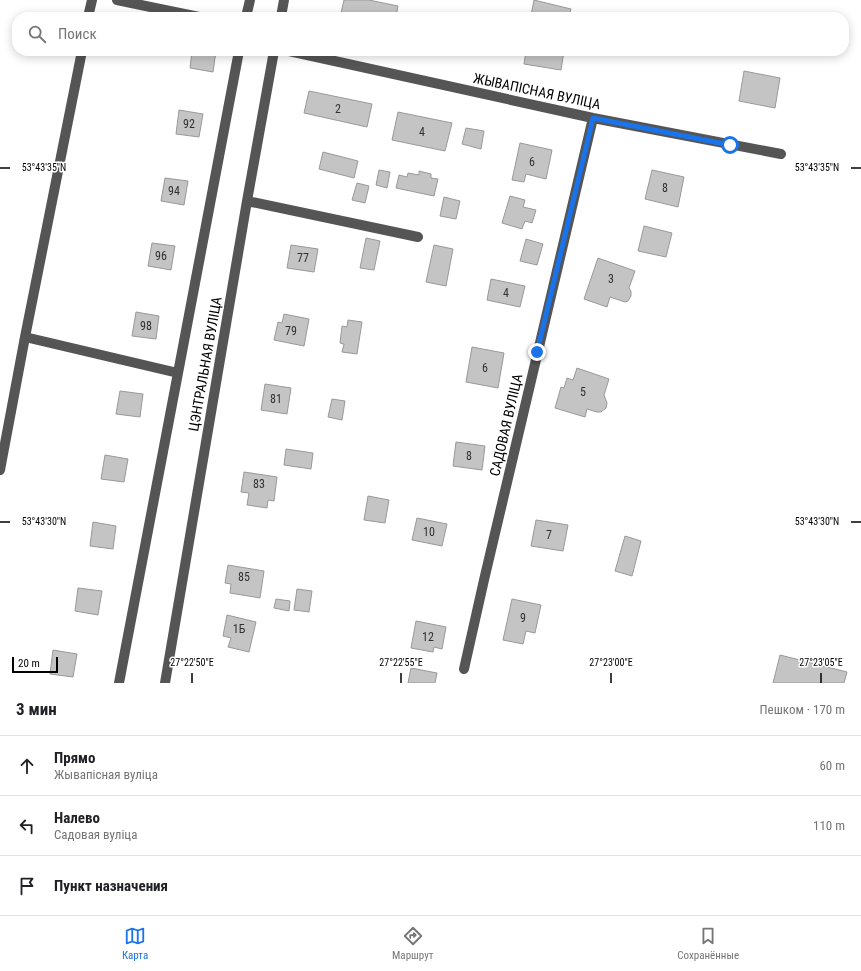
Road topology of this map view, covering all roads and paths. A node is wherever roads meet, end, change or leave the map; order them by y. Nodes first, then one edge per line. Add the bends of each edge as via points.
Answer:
1 (92, 0) edge
2 (116, 0) edge
3 (250, 0) edge
4 (284, 0) edge
5 (89, 12) edge
6 (175, 12) edge
7 (247, 12) edge
8 (282, 12) edge
9 (81, 56) edge
10 (238, 56) edge
11 (273, 56) edge
12 (312, 56) edge
13 (593, 118) junction
14 (781, 154) dead end
15 (247, 201) junction
16 (418, 237) dead end
17 (25, 337) junction
18 (178, 373) junction
19 (0, 470) edge
20 (464, 669) dead end
21 (119, 683) edge
22 (165, 683) edge

1 - 5 street
2 - 6 street
3 - 7 street
4 - 8 street
9 - 17 street
10 - 18 street
11 - 15 street, ЦЭНТРАЛЬНАЯ ВУЛІЦА
12 - 13 street, ЖЫВАПІСНАЯ ВУЛІЦА
13 - 14 street, ЖЫВАПІСНАЯ ВУЛІЦА
13 - 20 street, САДОВАЯ ВУЛІЦА
15 - 16 street
15 - 22 street, ЦЭНТРАЛЬНАЯ ВУЛІЦА
17 - 18 street
17 - 19 street
18 - 21 street

